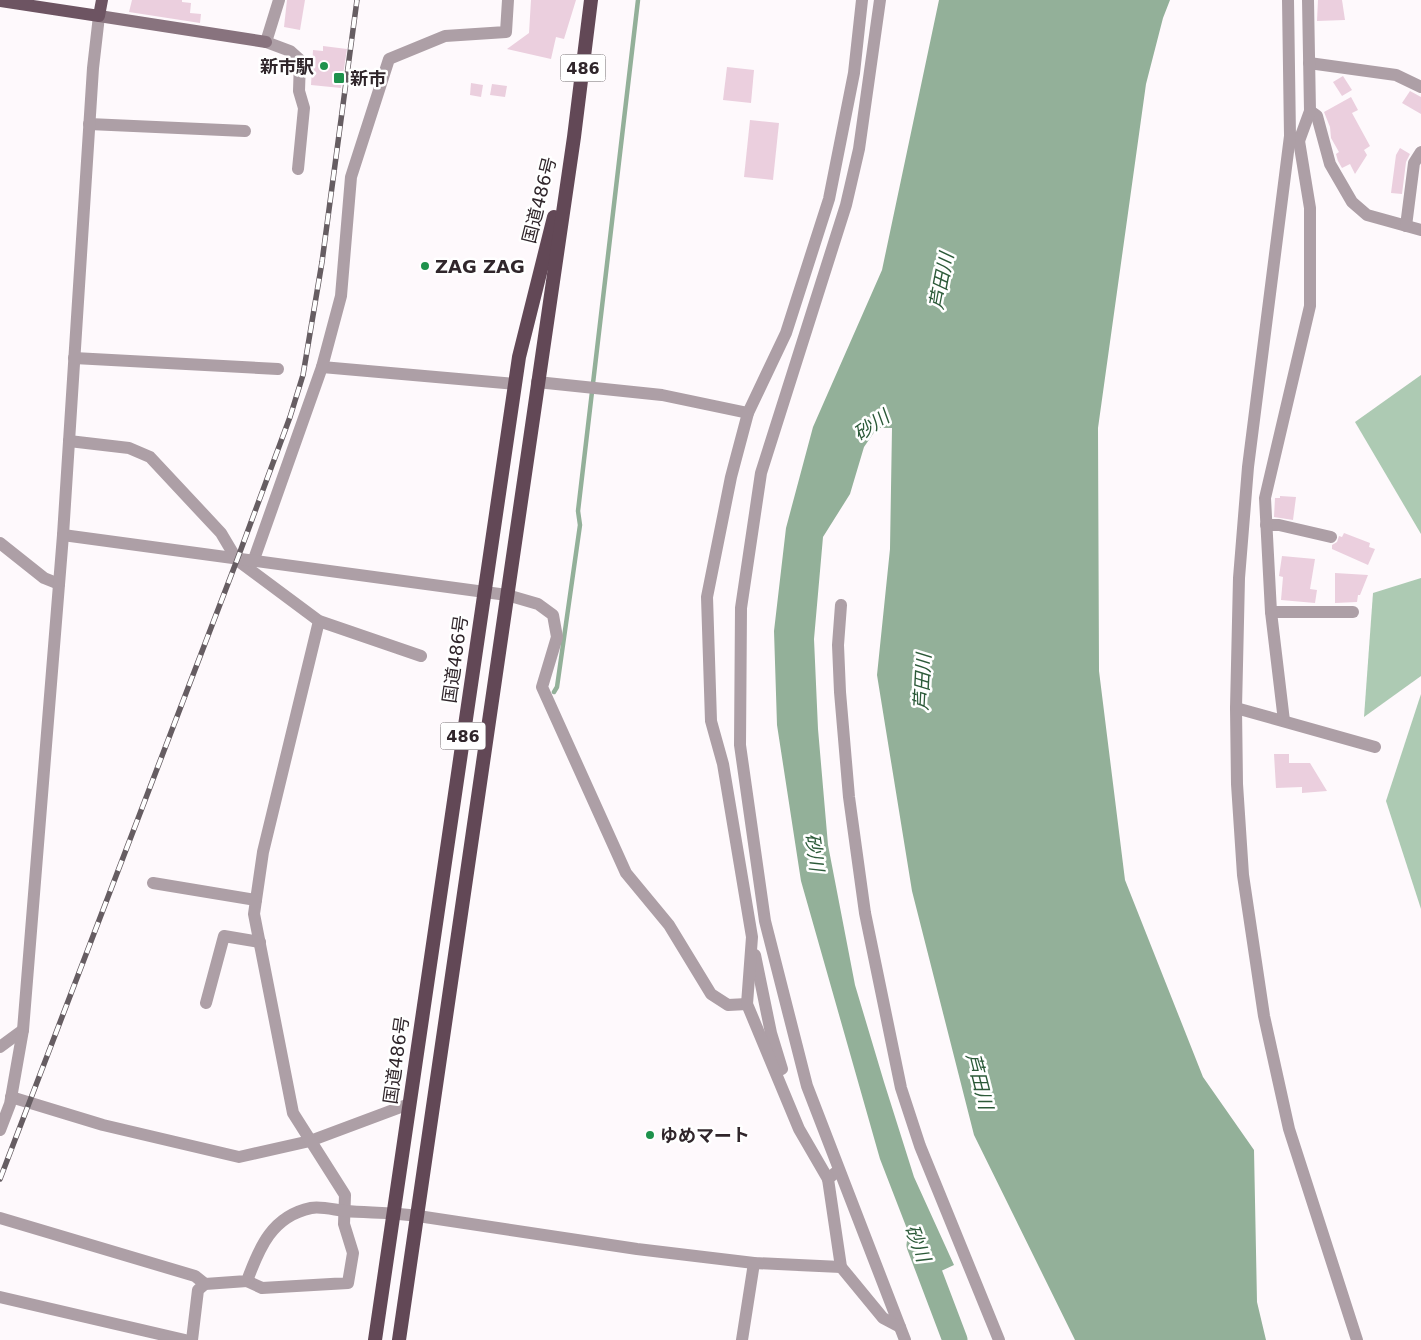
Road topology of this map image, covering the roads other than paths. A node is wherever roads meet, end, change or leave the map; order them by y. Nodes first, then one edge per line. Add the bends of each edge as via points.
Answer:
1 (102, 0) edge
2 (279, 0) edge
3 (508, 0) edge
4 (591, 0) edge
5 (862, 0) edge
6 (880, 0) edge
7 (1288, 0) edge
8 (1308, 0) edge
9 (0, 1) edge
10 (24, 2) edge
11 (99, 16) junction
12 (266, 42) junction
13 (1309, 63) junction
14 (1421, 87) edge
15 (1310, 111) junction
16 (90, 124) junction
17 (245, 131) dead end
18 (574, 137) junction
19 (1295, 139) junction
20 (1421, 152) edge
21 (298, 169) dead end
22 (1406, 226) junction
23 (1421, 230) edge
24 (74, 358) junction
25 (322, 366) junction
26 (278, 369) dead end
27 (537, 382) junction
28 (515, 384) junction
29 (748, 413) junction
30 (69, 441) junction
31 (1266, 525) junction
32 (63, 535) junction
33 (1332, 537) dead end
34 (0, 543) edge
35 (237, 560) junction
36 (253, 562) junction
37 (59, 584) junction
38 (484, 591) junction
39 (508, 594) junction
40 (842, 605) dead end
41 (1271, 612) junction
42 (1353, 612) dead end
43 (319, 621) junction
44 (421, 656) dead end
45 (1236, 708) junction
46 (1284, 721) junction
47 (1374, 747) dead end
48 (153, 883) dead end
49 (256, 900) junction
50 (752, 937) junction
51 (260, 942) junction
52 (206, 1003) dead end
53 (747, 1004) junction
54 (23, 1030) junction
55 (0, 1047) edge
56 (11, 1097) junction
57 (409, 1104) junction
58 (798, 1128) junction
59 (0, 1130) edge
60 (310, 1141) junction
61 (839, 1169) junction
62 (828, 1179) junction
63 (345, 1211) junction
64 (392, 1212) junction
65 (418, 1216) junction
66 (0, 1218) edge
67 (754, 1263) junction
68 (841, 1267) junction
69 (247, 1281) junction
70 (205, 1284) junction
71 (0, 1297) edge
72 (900, 1327) junction
73 (185, 1340) edge
74 (192, 1340) edge
75 (375, 1340) edge
76 (399, 1340) edge
77 (742, 1340) edge
78 (905, 1340) edge
79 (999, 1340) edge
80 (1357, 1340) edge

1 - 11 main road
2 - 12 street
3 - 25 street via 506,32 445,36 390,59 352,177 341,296
4 - 18 highway, 国道486号 / 486
5 - 29 street via 854,74 829,200 786,333
6 - 61 street via 859,149 846,206 761,473 741,608 740,746 765,921 807,1086
7 - 19 street
8 - 13 street
9 - 10 main road
10 - 11 main road
11 - 12 main road
11 - 16 street
12 - 21 street via 290,51 300,60 299,91 304,108
13 - 14 street via 1396,75
13 - 15 street
15 - 19 street
15 - 22 street via 1318,116 1330,164 1352,202 1368,216
16 - 17 street
16 - 24 street
18 - 27 highway, 国道486号 / 486
18 - 28 highway, 国道486号 / 486
19 - 31 street via 1310,208 1310,306 1265,498
19 - 45 street via 1248,467 1239,578
20 - 22 street via 1414,163
22 - 23 street
24 - 26 street
24 - 30 street
25 - 28 street
25 - 36 street
27 - 29 street via 662,395
27 - 39 highway, 国道486号 / 486
28 - 38 highway, 国道486号 / 486
29 - 50 street via 731,477 707,597 711,721 724,764
30 - 32 street
30 - 35 street via 129,448 150,457 221,533
31 - 33 street
31 - 41 street
32 - 35 street
32 - 37 street
34 - 37 street via 44,578
35 - 36 street
35 - 43 street
36 - 38 street
37 - 54 street
38 - 39 street
38 - 57 highway, 国道486号 / 486
39 - 53 street via 538,604 553,616 556,637 542,687 626,873 669,925 711,994 728,1005
39 - 65 highway, 国道486号 / 486
40 - 79 street via 838,645 849,797 865,913 901,1088 920,1146
41 - 42 street
41 - 46 street
43 - 44 street
43 - 49 street via 263,852
45 - 46 street
45 - 80 street via 1243,875 1264,1016 1289,1129
46 - 47 street
48 - 49 street
49 - 51 street via 254,914
50 - 53 street
50 - 58 street via 771,1033
51 - 52 street via 224,936
51 - 60 street via 293,1114
53 - 58 street
54 - 55 street
54 - 56 street
56 - 59 street
56 - 60 street via 102,1125 239,1157
57 - 60 street
57 - 64 highway, 国道486号 / 486
58 - 62 street
60 - 63 street via 346,1195
61 - 62 street
61 - 72 street
62 - 68 street
63 - 64 street
63 - 69 street via 312,1207 293,1214 270,1231
63 - 69 street via 344,1224 353,1253 348,1283 262,1288
64 - 65 street
64 - 75 highway, 国道486号 / 486
65 - 67 street
65 - 76 highway, 国道486号 / 486
66 - 70 street via 195,1276
67 - 68 street
67 - 77 street
68 - 72 street via 883,1318
69 - 70 street
70 - 74 street via 198,1290
71 - 73 street
72 - 78 street

